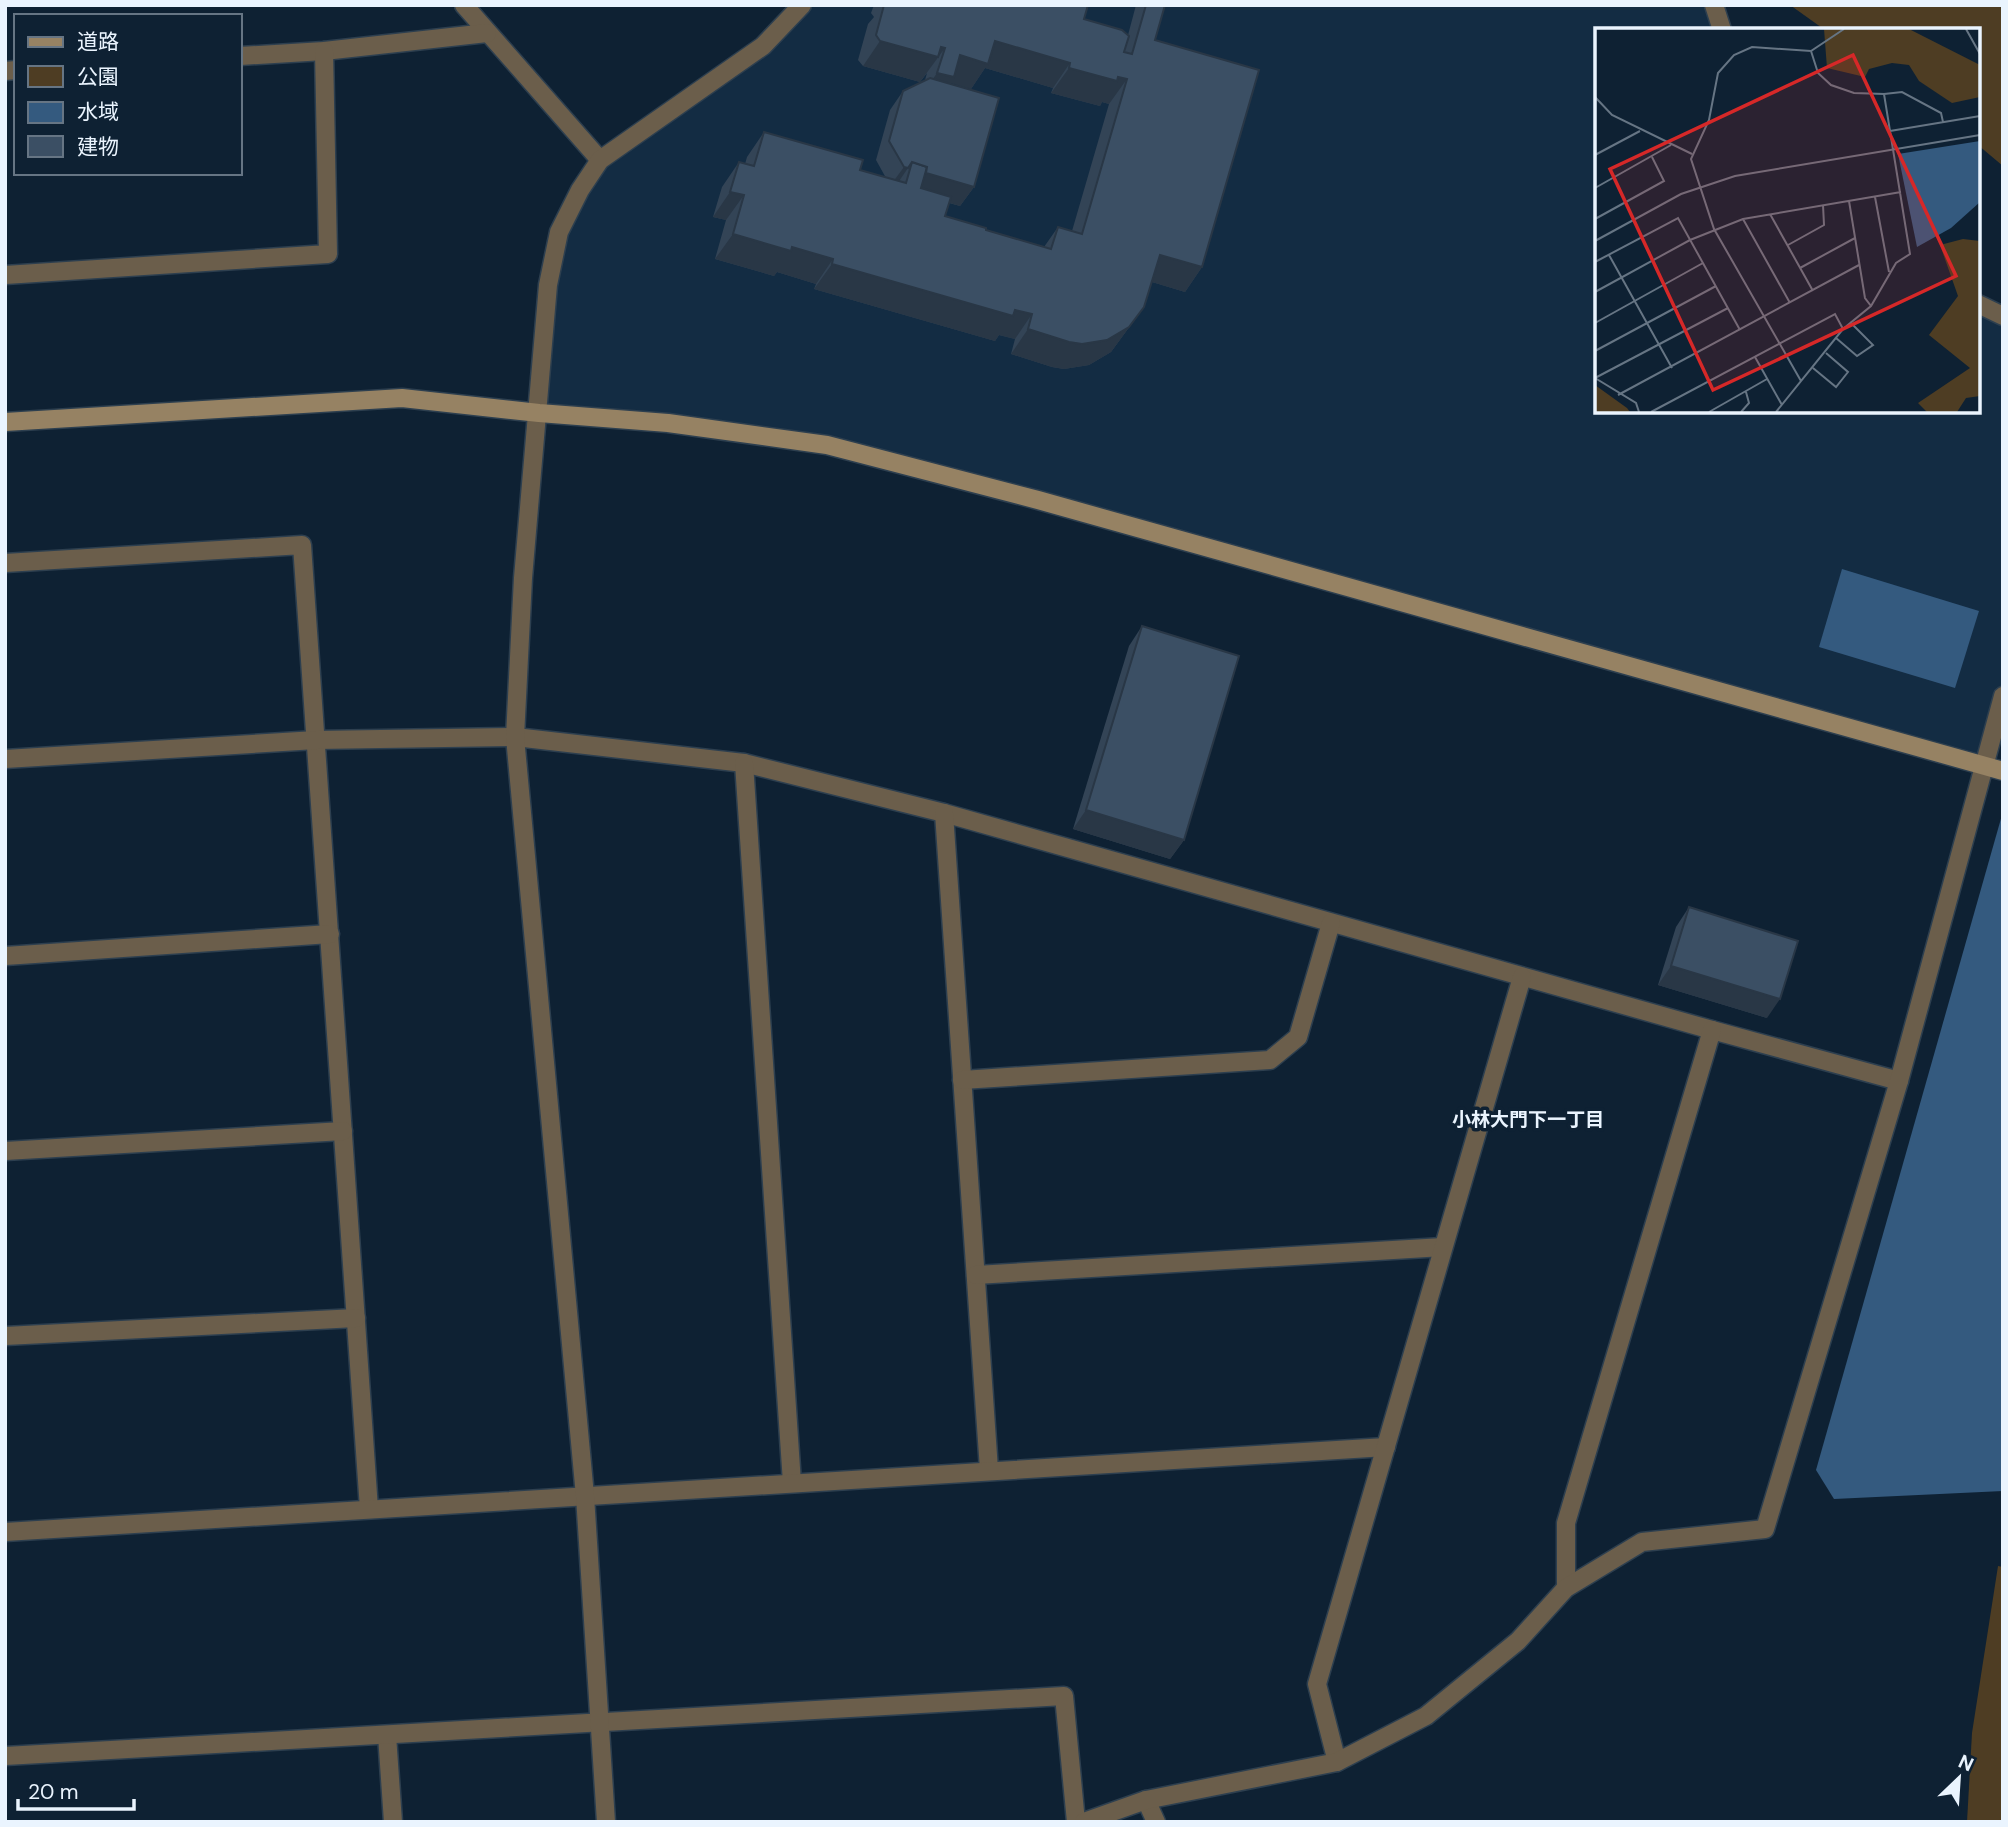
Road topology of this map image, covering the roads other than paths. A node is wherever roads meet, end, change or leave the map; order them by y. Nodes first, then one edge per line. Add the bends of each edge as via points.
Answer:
1 (464, 5) edge
2 (802, 5) edge
3 (1714, 5) edge
4 (1721, 28) edge
5 (487, 33) junction
6 (324, 51) junction
7 (242, 57) edge
8 (600, 160) junction
9 (5, 275) edge
10 (1980, 305) edge
11 (2003, 316) edge
12 (539, 413) junction
13 (5, 422) edge
14 (5, 564) edge
15 (2003, 696) edge
16 (515, 737) junction
17 (316, 740) junction
18 (5, 759) edge
19 (744, 763) junction
20 (1982, 765) junction
21 (2003, 771) edge
22 (944, 813) junction
23 (1331, 923) junction
24 (330, 934) junction
25 (5, 956) edge
26 (1521, 977) junction
27 (1712, 1030) junction
28 (962, 1080) junction
29 (1899, 1081) junction
30 (343, 1131) junction
31 (5, 1151) edge
32 (1443, 1247) junction
33 (976, 1275) junction
34 (356, 1318) junction
35 (5, 1336) edge
36 (1386, 1447) junction
37 (989, 1471) junction
38 (792, 1483) junction
39 (585, 1496) junction
40 (369, 1509) junction
41 (5, 1532) edge
42 (1566, 1588) junction
43 (600, 1722) junction
44 (387, 1735) junction
45 (5, 1756) edge
46 (1338, 1762) junction
47 (1146, 1800) junction
48 (393, 1822) edge
49 (606, 1822) edge
50 (1076, 1822) edge
51 (1084, 1822) edge
52 (1156, 1822) edge

1 - 5 street
2 - 8 street via 763,46
3 - 4 street
5 - 6 street
5 - 8 street
6 - 7 street
6 - 9 street via 328,254
8 - 12 street via 559,232 548,285
10 - 11 street
12 - 13 street via 402,398
12 - 16 street via 523,578
12 - 20 street via 668,423 827,445
14 - 17 street via 302,545
15 - 20 street
16 - 17 street
16 - 19 street
16 - 39 street
17 - 18 street
17 - 24 street
19 - 22 street
19 - 38 street
20 - 21 street
20 - 29 street
22 - 23 street
22 - 28 street
23 - 26 street
23 - 28 street via 1298,1037 1270,1060
24 - 25 street
24 - 30 street
26 - 27 street
26 - 32 street
27 - 29 street
27 - 42 street via 1566,1523
28 - 33 street
29 - 42 street via 1765,1529 1642,1542
30 - 31 street
30 - 34 street
32 - 33 street
32 - 36 street
33 - 37 street
34 - 35 street
34 - 40 street
36 - 37 street
36 - 46 street via 1317,1684
37 - 38 street
38 - 39 street
39 - 40 street
39 - 43 street
40 - 41 street
42 - 46 street via 1518,1641 1426,1716
43 - 44 street
43 - 49 street
43 - 50 street via 1064,1696
44 - 45 street
44 - 48 street
46 - 47 street
47 - 51 street
47 - 52 street

